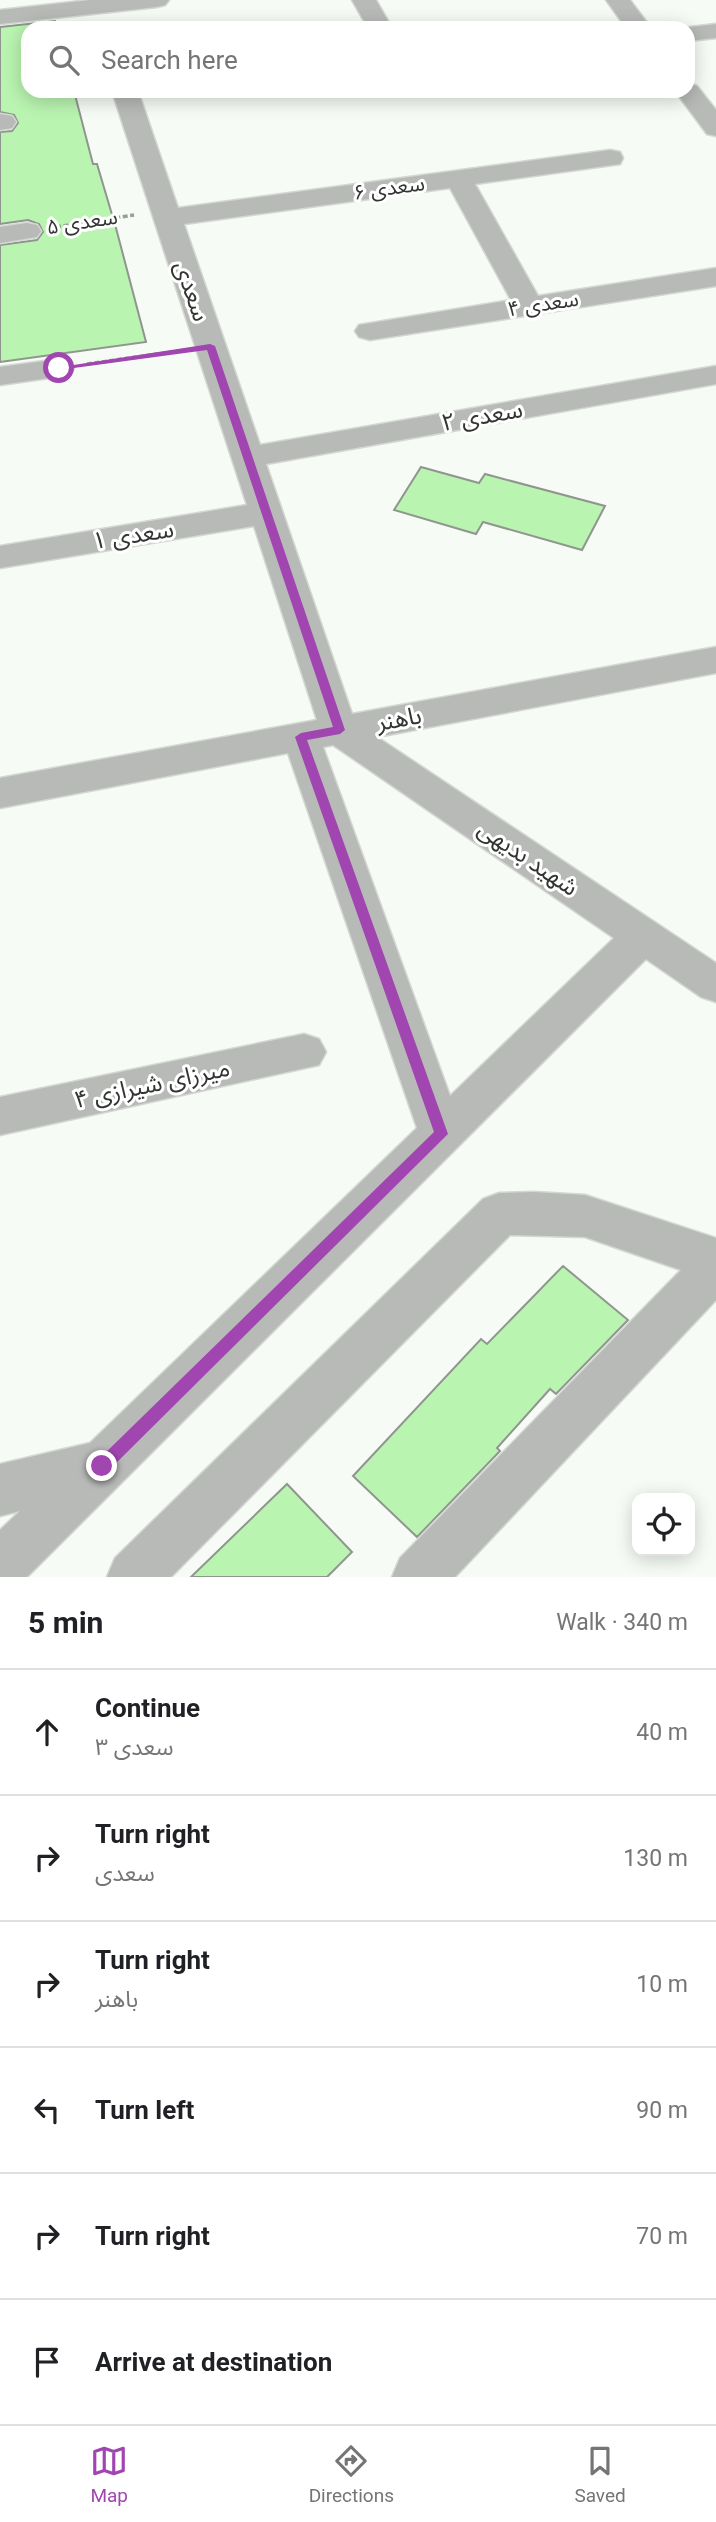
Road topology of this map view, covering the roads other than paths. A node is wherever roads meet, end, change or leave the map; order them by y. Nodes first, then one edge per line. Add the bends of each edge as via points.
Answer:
1 (157, 0) edge
2 (364, 0) edge
3 (618, 0) edge
4 (98, 12) edge
5 (0, 17) edge
6 (376, 21) edge
7 (634, 21) edge
8 (716, 31) edge
9 (695, 33) edge
10 (127, 98) edge
11 (693, 98) edge
12 (716, 128) edge
13 (610, 158) dead end
14 (458, 178) junction
15 (166, 214) junction
16 (716, 277) edge
17 (529, 306) junction
18 (370, 331) dead end
19 (59, 368) road end
20 (716, 375) edge
21 (0, 376) edge
22 (248, 457) junction
23 (267, 513) junction
24 (0, 556) edge
25 (716, 660) edge
26 (320, 733) junction
27 (0, 793) edge
28 (643, 936) junction
29 (716, 985) edge
30 (304, 1052) dead end
31 (0, 1116) edge
32 (441, 1134) junction
33 (716, 1260) edge
34 (716, 1267) edge
35 (102, 1466) junction
36 (0, 1490) edge
37 (0, 1567) edge
38 (134, 1577) edge
39 (419, 1577) edge

1 - 4 street
2 - 6 street
3 - 7 street
4 - 5 street
8 - 9 street
10 - 15 street, سعدی
11 - 12 street
13 - 14 street, سعدی ۶
14 - 15 street, سعدی ۶
14 - 17 street
15 - 22 street, سعدی
16 - 17 street, سعدی ۴
17 - 18 street, سعدی ۴
19 - 21 street
20 - 22 street, سعدی ۲
22 - 23 street, سعدی
23 - 24 street, سعدی ۱
23 - 26 street, سعدی
25 - 26 street, باهنر
26 - 27 street, باهنر
26 - 28 street, شهید بدیهی
26 - 32 street, سعدی
28 - 29 street, شهید بدیهی
28 - 32 street
30 - 31 street, میرزای شیرازی ۴
32 - 35 street
33 - 38 street via 585,1216 499,1214
34 - 39 street
35 - 36 street
35 - 37 street

